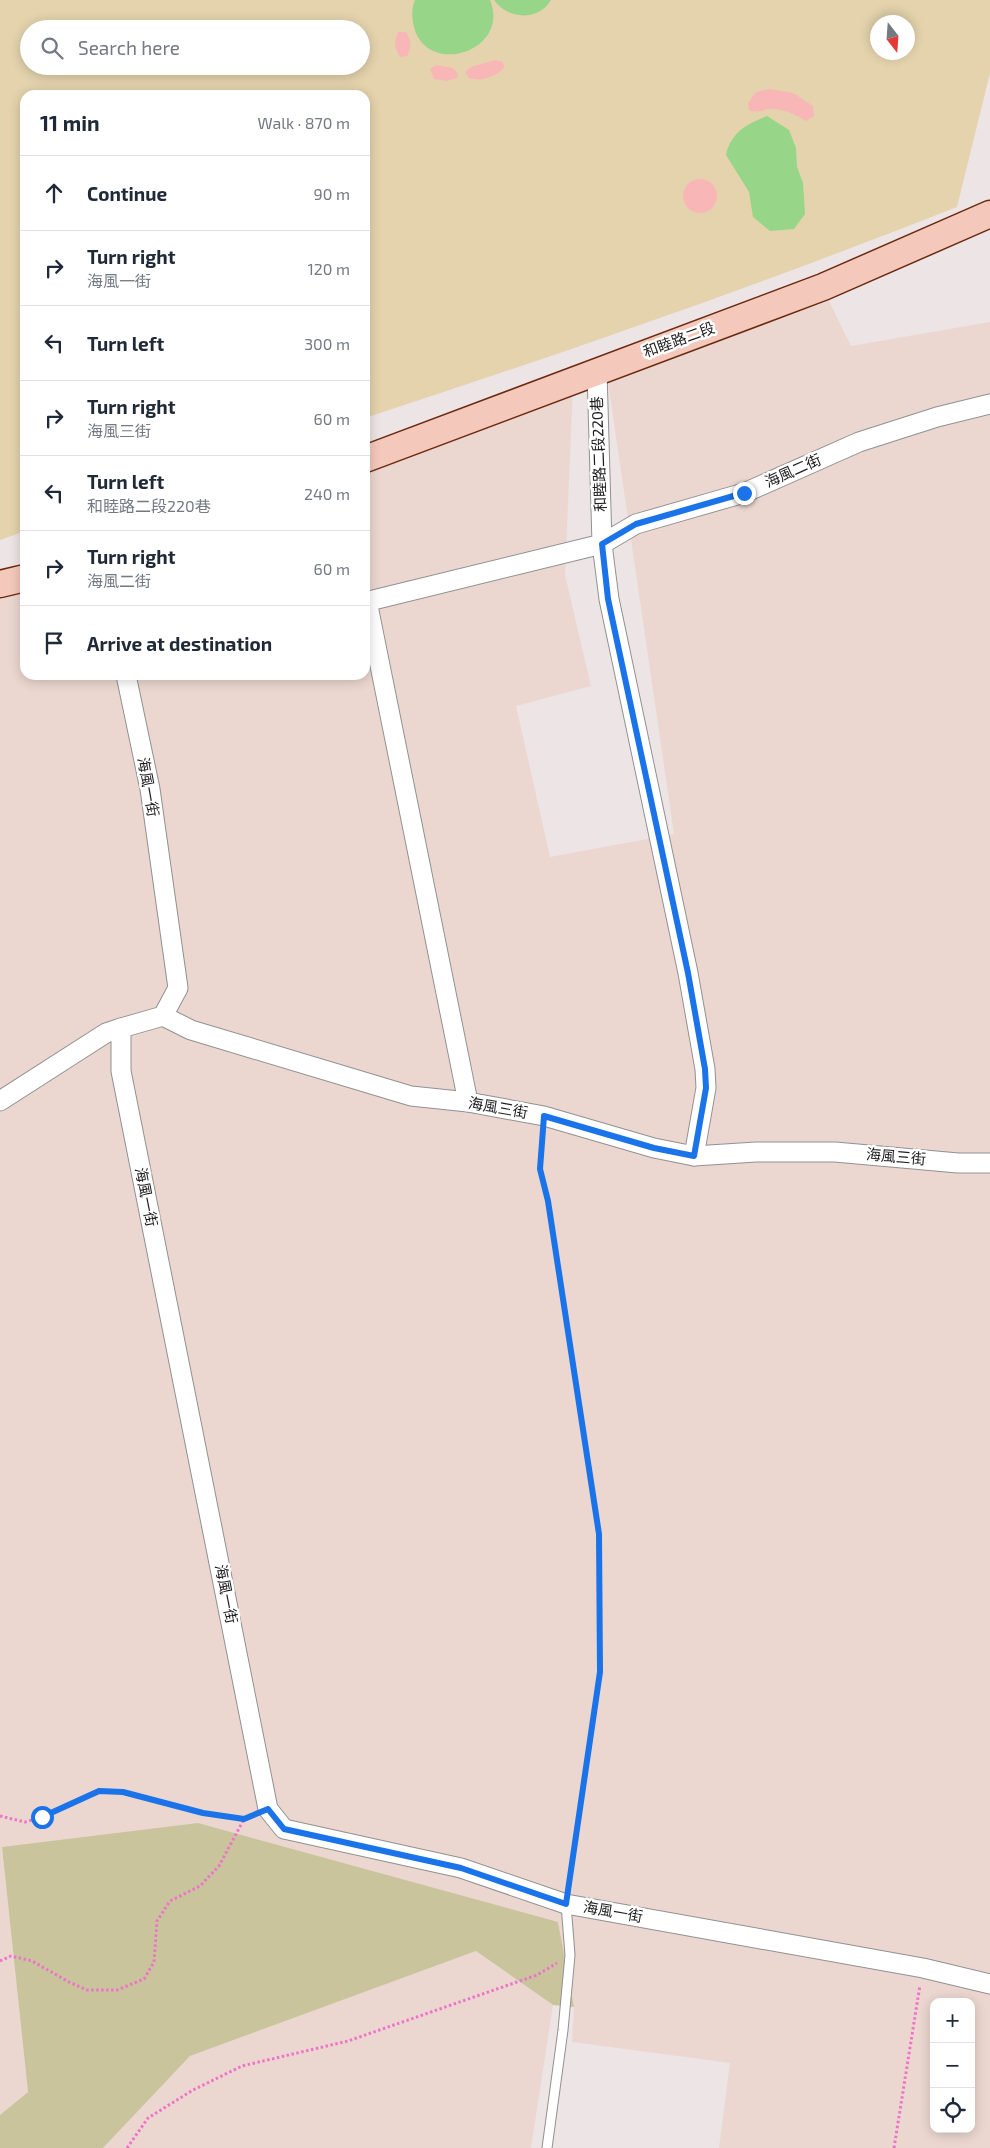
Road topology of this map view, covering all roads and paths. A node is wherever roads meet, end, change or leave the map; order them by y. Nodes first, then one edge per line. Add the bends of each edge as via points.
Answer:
1 (990, 214) edge
2 (597, 371) junction
3 (990, 404) edge
4 (370, 457) edge
5 (602, 544) junction
6 (20, 579) edge
7 (0, 584) edge
8 (370, 601) edge
9 (370, 622) edge
10 (127, 680) edge
11 (163, 1016) junction
12 (121, 1028) junction
13 (0, 1101) edge
14 (468, 1102) junction
15 (544, 1116) junction
16 (694, 1156) junction
17 (990, 1163) edge
18 (268, 1809) junction
19 (0, 1816) edge
20 (244, 1819) junction
21 (566, 1904) junction
22 (570, 1955) junction
23 (0, 1961) edge
24 (923, 1968) junction
25 (990, 1984) edge
26 (127, 2148) edge
27 (546, 2148) edge
28 (894, 2148) edge

1 - 2 street, 和睦路二段 via 822,287
2 - 4 street, 和睦路二段
2 - 5 street, 和睦路二段220巷
3 - 5 street, 海風二街 via 859,442 744,493 636,524
5 - 8 street, 海風二街
5 - 16 street, 和睦路二段220巷 via 608,599 688,973 705,1069 706,1088
6 - 7 street
9 - 14 street
10 - 11 street, 海風一街 via 150,790 178,988
11 - 12 street
11 - 14 street, 海風三街 via 191,1030 411,1096
12 - 13 street via 106,1033
12 - 18 street, 海風一街 via 121,1071
14 - 15 street, 海風三街
15 - 16 street, 海風三街 via 654,1148
15 - 21 path via 540,1169 548,1201 599,1534 600,1672
16 - 17 street, 海風三街 via 835,1152
18 - 20 path
18 - 21 street, 海風一街 via 284,1829 461,1868
19 - 20 path via 25,1822 99,1791 123,1792 203,1813
20 - 23 path via 219,1866 200,1886 170,1901 157,1921 154,1962 144,1979 117,1990 87,1990 32,1961 11,1956
21 - 22 lane
21 - 24 street, 海風一街
22 - 26 path via 537,1975 348,2041 242,2066 193,2090 148,2118
22 - 27 lane
24 - 25 street, 海風一街
24 - 28 path

